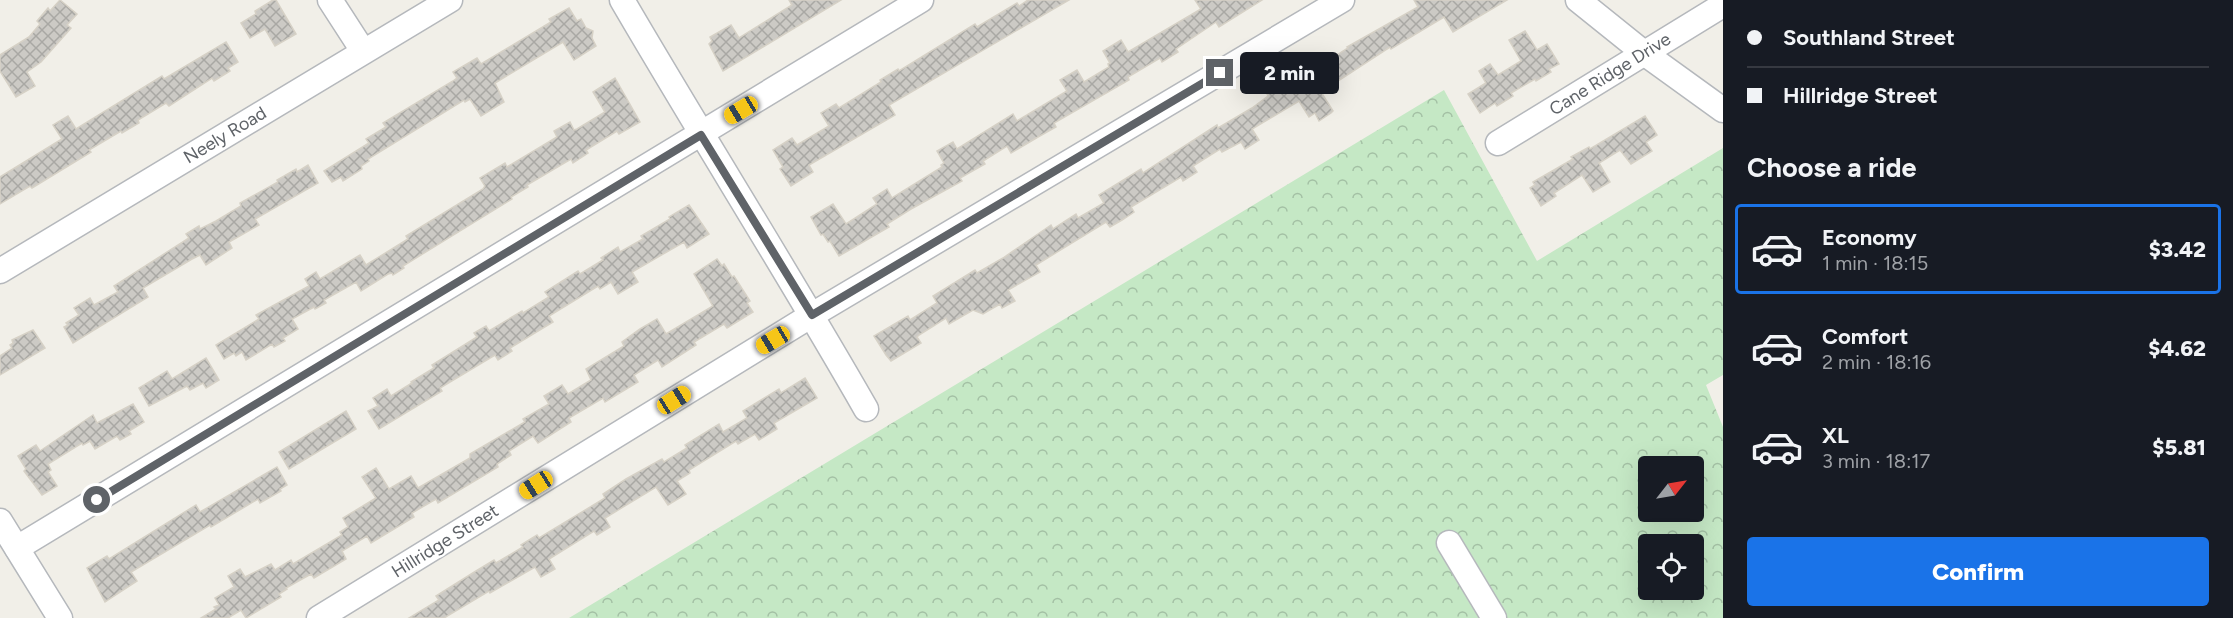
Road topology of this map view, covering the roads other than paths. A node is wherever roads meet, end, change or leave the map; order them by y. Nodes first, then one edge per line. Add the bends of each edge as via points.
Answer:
1 (330, 0) edge
2 (450, 0) edge
3 (622, 0) edge
4 (921, 0) edge
5 (1342, 0) edge
6 (1578, 0) edge
7 (1723, 5) edge
8 (363, 51) junction
9 (1644, 53) junction
10 (1723, 110) edge
11 (701, 135) junction
12 (1498, 144) dead end
13 (0, 271) edge
14 (812, 315) junction
15 (866, 409) dead end
16 (0, 521) edge
17 (1449, 543) dead end
18 (17, 549) junction
19 (60, 618) edge
20 (319, 618) edge
21 (1494, 618) edge

1 - 8 street
2 - 8 street, Neely Road
3 - 11 street
4 - 11 street
5 - 14 street, Hillridge Street
6 - 9 street
7 - 9 street, Cane Ridge Drive
8 - 13 street, Neely Road
9 - 10 street
9 - 12 street, Cane Ridge Drive
11 - 14 street
11 - 18 street
14 - 15 street
14 - 20 street, Hillridge Street
16 - 18 street
17 - 21 street
18 - 19 street

